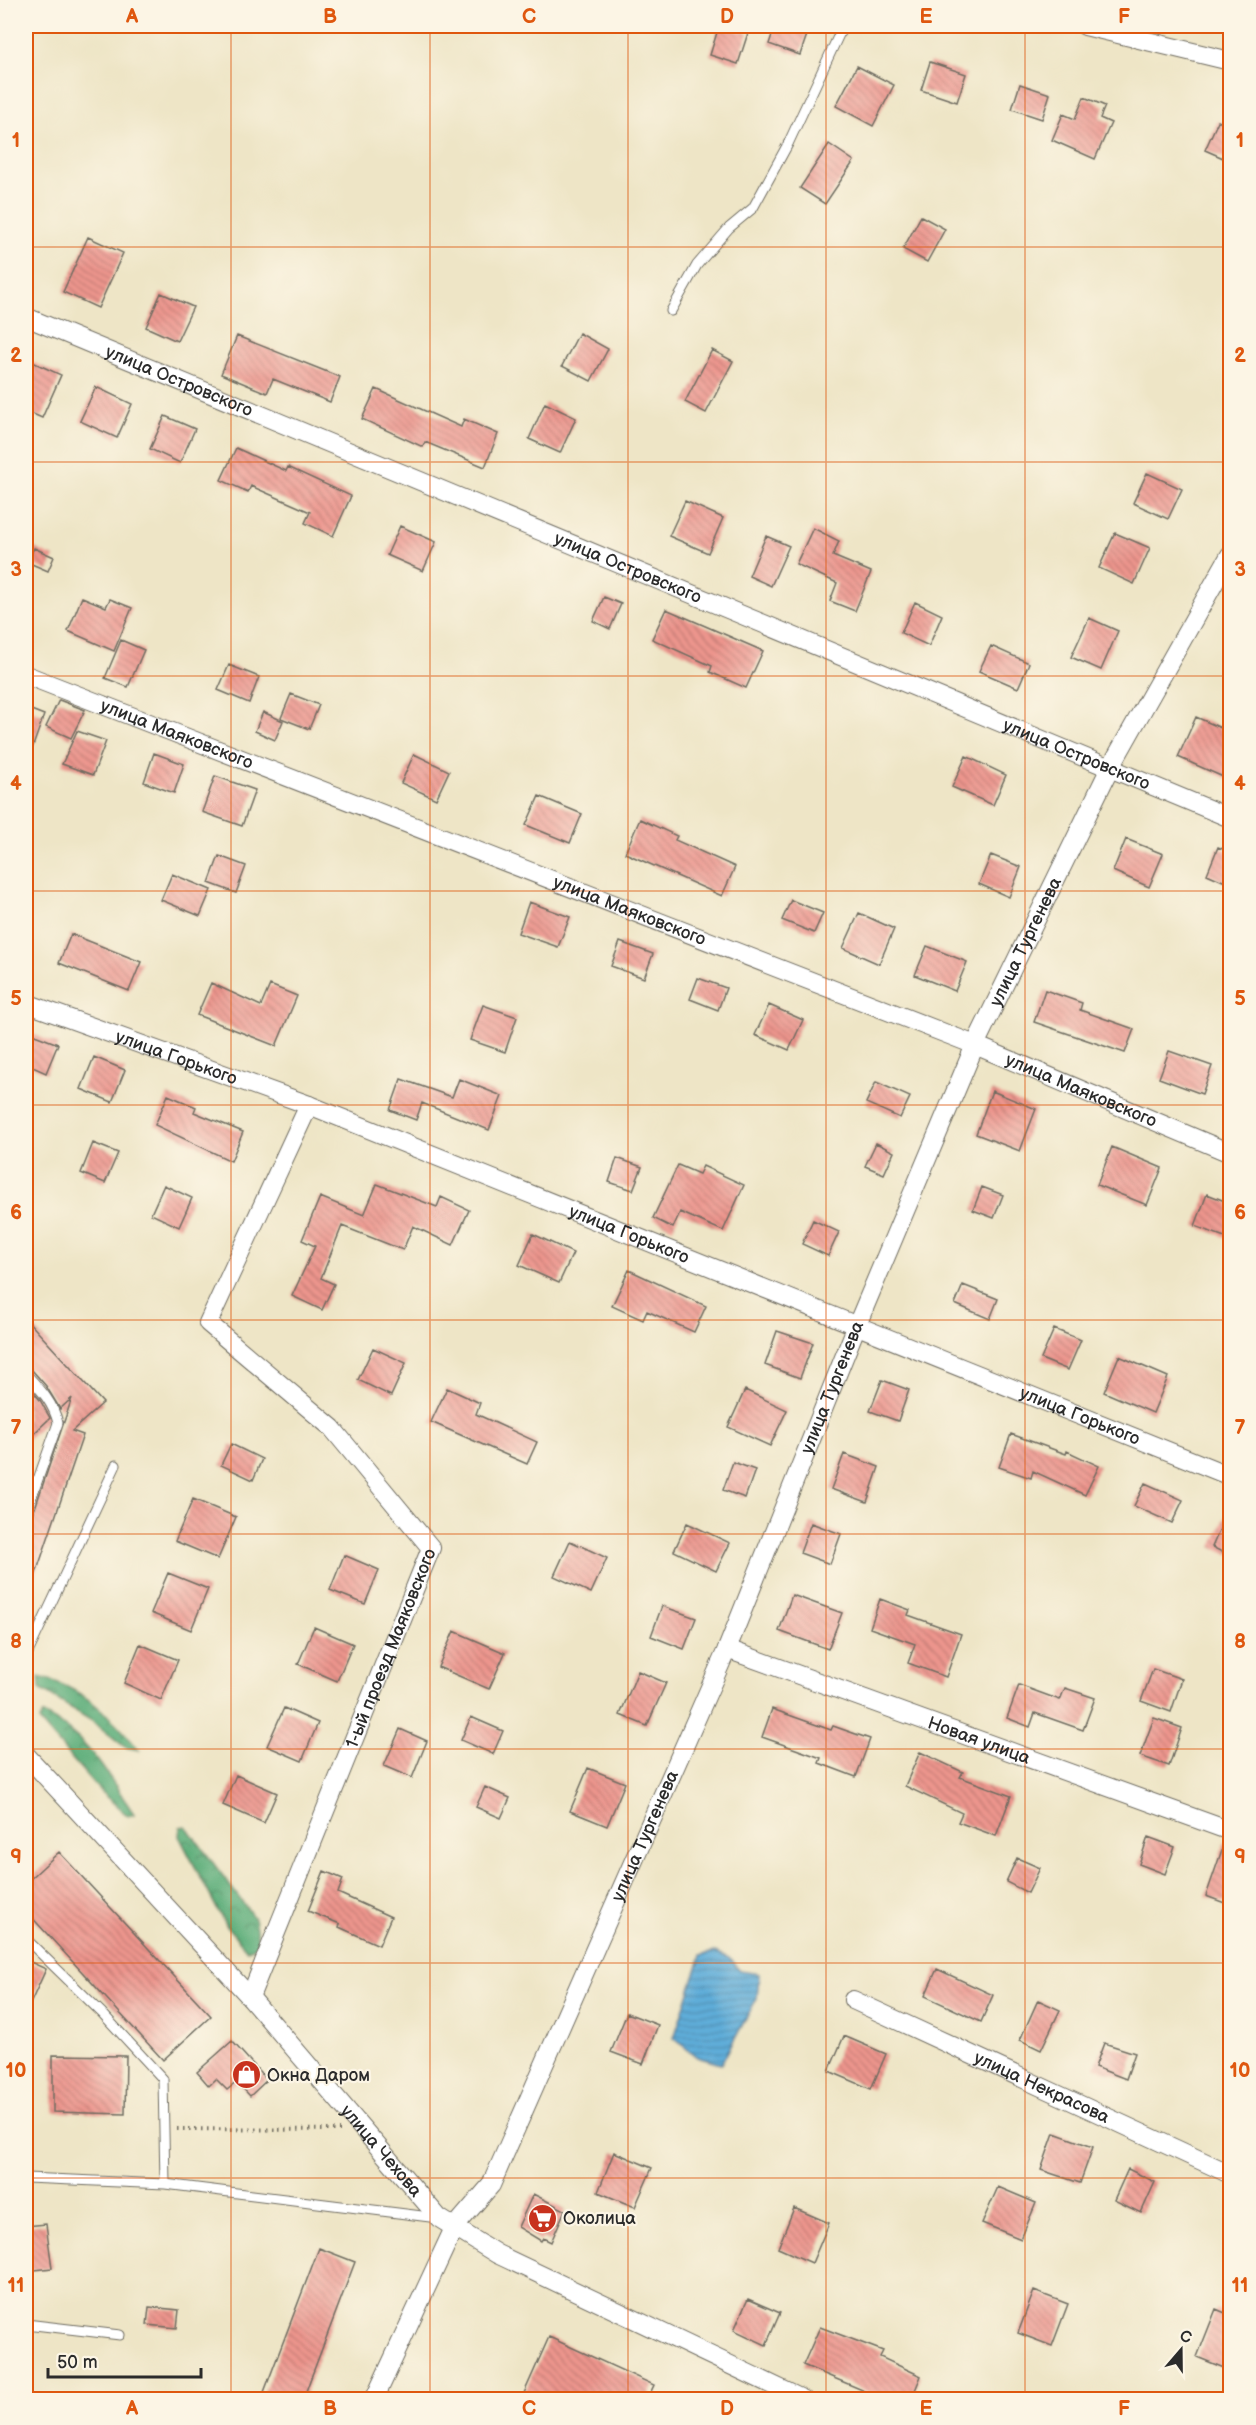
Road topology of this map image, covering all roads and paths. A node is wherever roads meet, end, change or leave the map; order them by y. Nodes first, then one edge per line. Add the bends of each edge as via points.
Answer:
1 (843, 26) edge
2 (1084, 26) edge
3 (1230, 61) edge
4 (671, 311) dead end
5 (26, 317) edge
6 (1230, 555) edge
7 (26, 675) edge
8 (1110, 768) junction
9 (1230, 818) edge
10 (26, 1003) edge
11 (975, 1045) junction
12 (309, 1105) junction
13 (1230, 1154) edge
14 (856, 1325) junction
15 (26, 1374) edge
16 (116, 1465) dead end
17 (26, 1474) edge
18 (1230, 1476) edge
19 (36, 1485) junction
20 (26, 1513) edge
21 (728, 1649) junction
22 (26, 1657) edge
23 (26, 1755) edge
24 (1230, 1831) edge
25 (26, 1939) edge
26 (250, 1997) junction
27 (853, 2000) dead end
28 (164, 2129) junction
29 (364, 2130) junction
30 (1230, 2174) edge
31 (26, 2178) edge
32 (165, 2184) junction
33 (447, 2223) junction
34 (26, 2324) edge
35 (120, 2334) dead end
36 (374, 2400) edge
37 (804, 2400) edge

1 - 4 lane via 788,144 753,208 696,265
2 - 3 street
5 - 8 street, улица Островского
6 - 8 street, улица Тургенева
7 - 11 street, улица Маяковского
8 - 9 street, улица Островского
8 - 11 street, улица Тургенева
10 - 12 street, улица Горького
11 - 13 street, улица Маяковского
11 - 14 street, улица Тургенева
12 - 14 street, улица Горького
12 - 26 street, 1-ый проезд Маяковского via 208,1323 332,1428 431,1548
14 - 18 street, улица Горького
14 - 21 street, улица Тургенева
15 - 19 lane via 47,1397 58,1423
16 - 22 lane
17 - 19 lane
19 - 20 lane
21 - 24 street, Новая улица
21 - 33 street, улица Тургенева via 491,2185
23 - 26 street, улица Чехова
25 - 28 lane via 163,2079
26 - 29 street, улица Чехова
27 - 30 street, улица Некрасова
28 - 29 path
28 - 32 lane
29 - 33 street, улица Чехова
31 - 32 lane
32 - 33 lane
33 - 36 street, улица Тургенева
33 - 37 street, улица Чехова via 497,2254
34 - 35 lane

